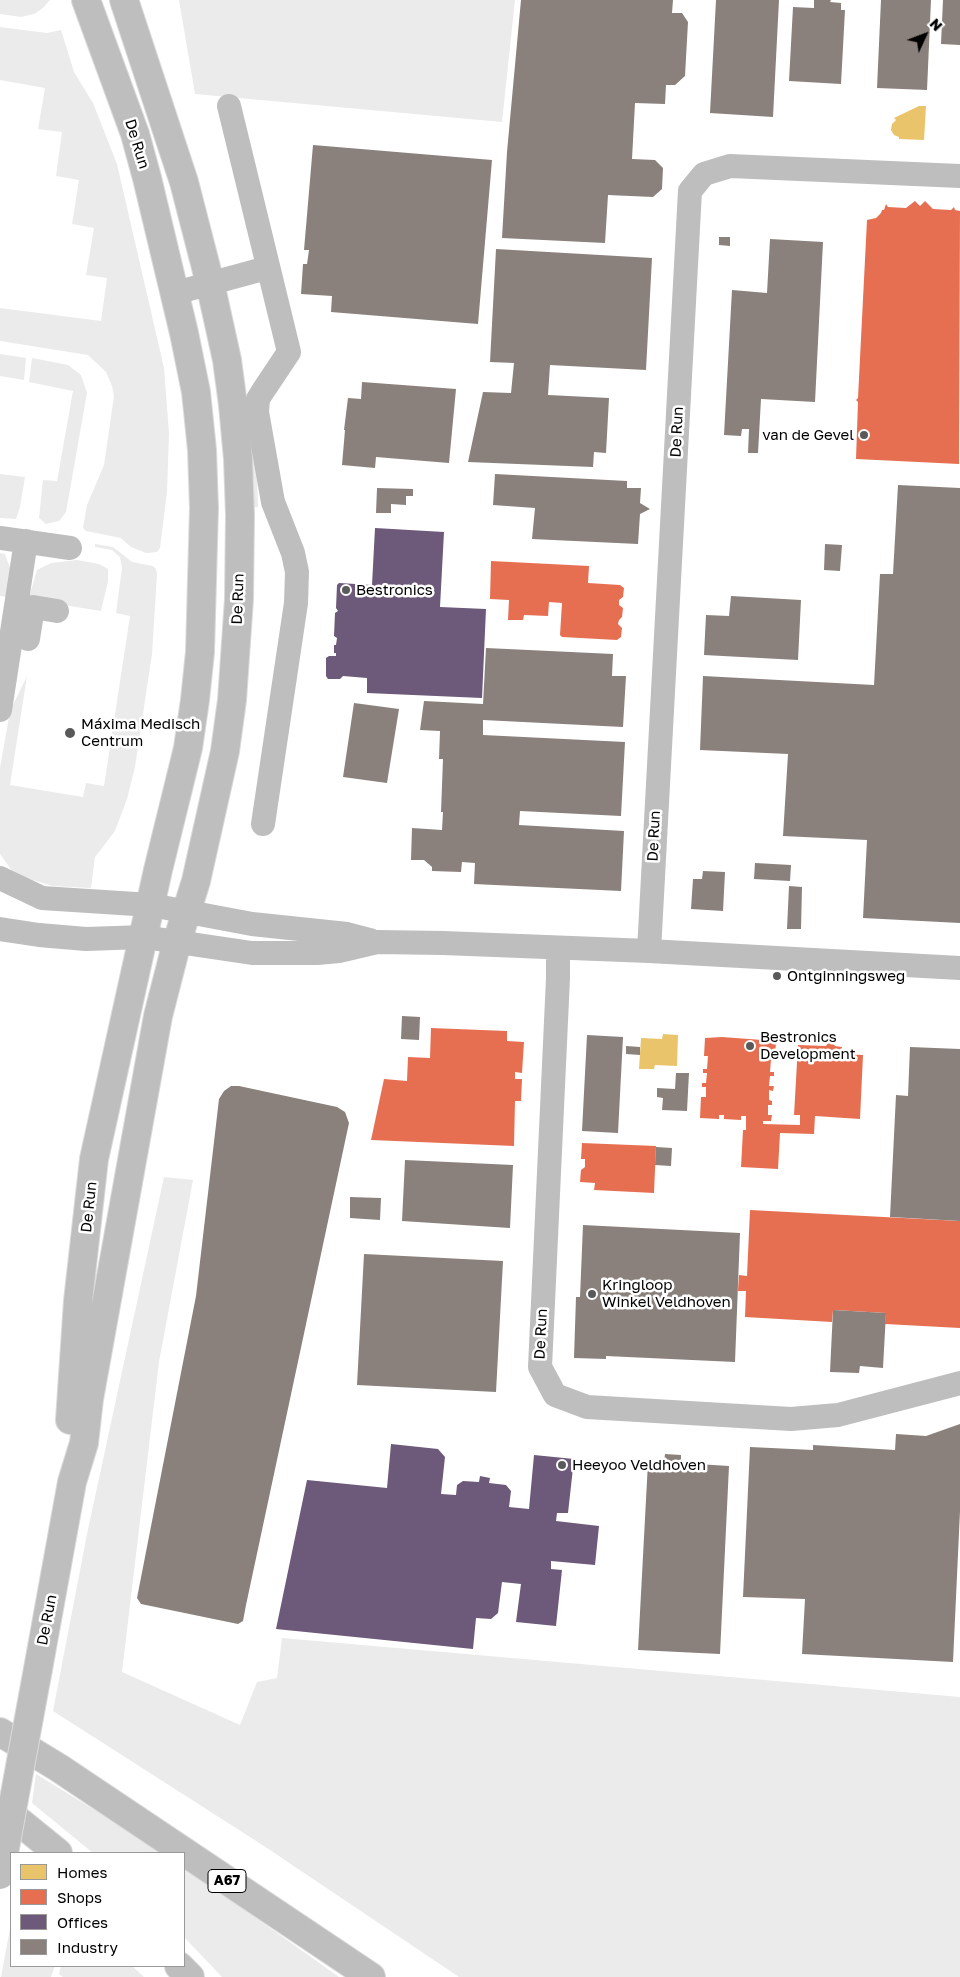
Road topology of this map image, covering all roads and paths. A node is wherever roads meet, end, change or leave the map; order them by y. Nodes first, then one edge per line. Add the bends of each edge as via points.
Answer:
1 (86, 0) edge
2 (124, 0) edge
3 (229, 106) dead end
4 (960, 176) edge
5 (267, 268) junction
6 (210, 283) junction
7 (175, 293) junction
8 (0, 538) edge
9 (26, 541) junction
10 (70, 548) dead end
11 (57, 611) dead end
12 (0, 707) edge
13 (263, 824) dead end
14 (0, 878) edge
15 (0, 894) edge
16 (42, 898) junction
17 (151, 905) junction
18 (186, 912) junction
19 (0, 929) edge
20 (144, 937) junction
21 (177, 942) junction
22 (377, 942) junction
23 (558, 948) junction
24 (649, 951) junction
25 (960, 968) edge
26 (960, 1383) edge
27 (72, 1482) junction
28 (0, 1732) edge
29 (0, 1806) edge
30 (57, 1852) edge
31 (0, 1875) edge
32 (180, 1967) edge
33 (363, 1971) edge
34 (190, 1977) edge
35 (380, 1977) edge

1 - 7 main road, De Run via 135,134
2 - 6 main road, De Run via 184,182
3 - 5 street
4 - 24 street, De Run via 730,166 704,174 690,191
5 - 6 street
5 - 13 street via 289,352 258,400 257,412 273,502 297,572 296,603
6 - 7 street
6 - 18 main road, De Run via 234,405 240,505 239,599 225,751
7 - 17 main road, De Run via 196,392 202,450 204,508 200,652 188,748
8 - 9 street
9 - 10 street
9 - 12 street
11 - 12 street via 33,607 23,666
14 - 16 street
15 - 16 street
16 - 17 street
17 - 18 street
17 - 20 main road, De Run
18 - 21 main road, De Run
18 - 22 street via 252,924 348,934
19 - 20 street via 86,939
20 - 21 street
20 - 27 main road, De Run via 94,1159 78,1301 69,1429
21 - 22 street via 252,953 331,952
21 - 27 main road, De Run via 158,1016 84,1443
22 - 23 street
23 - 24 street
23 - 26 street, De Run via 540,1367 555,1394 587,1408 791,1418 838,1415
24 - 25 street
27 - 31 main road, De Run, bridge
28 - 33 main road, A67 via 60,1768
29 - 30 main road
32 - 34 main road
33 - 35 main road

